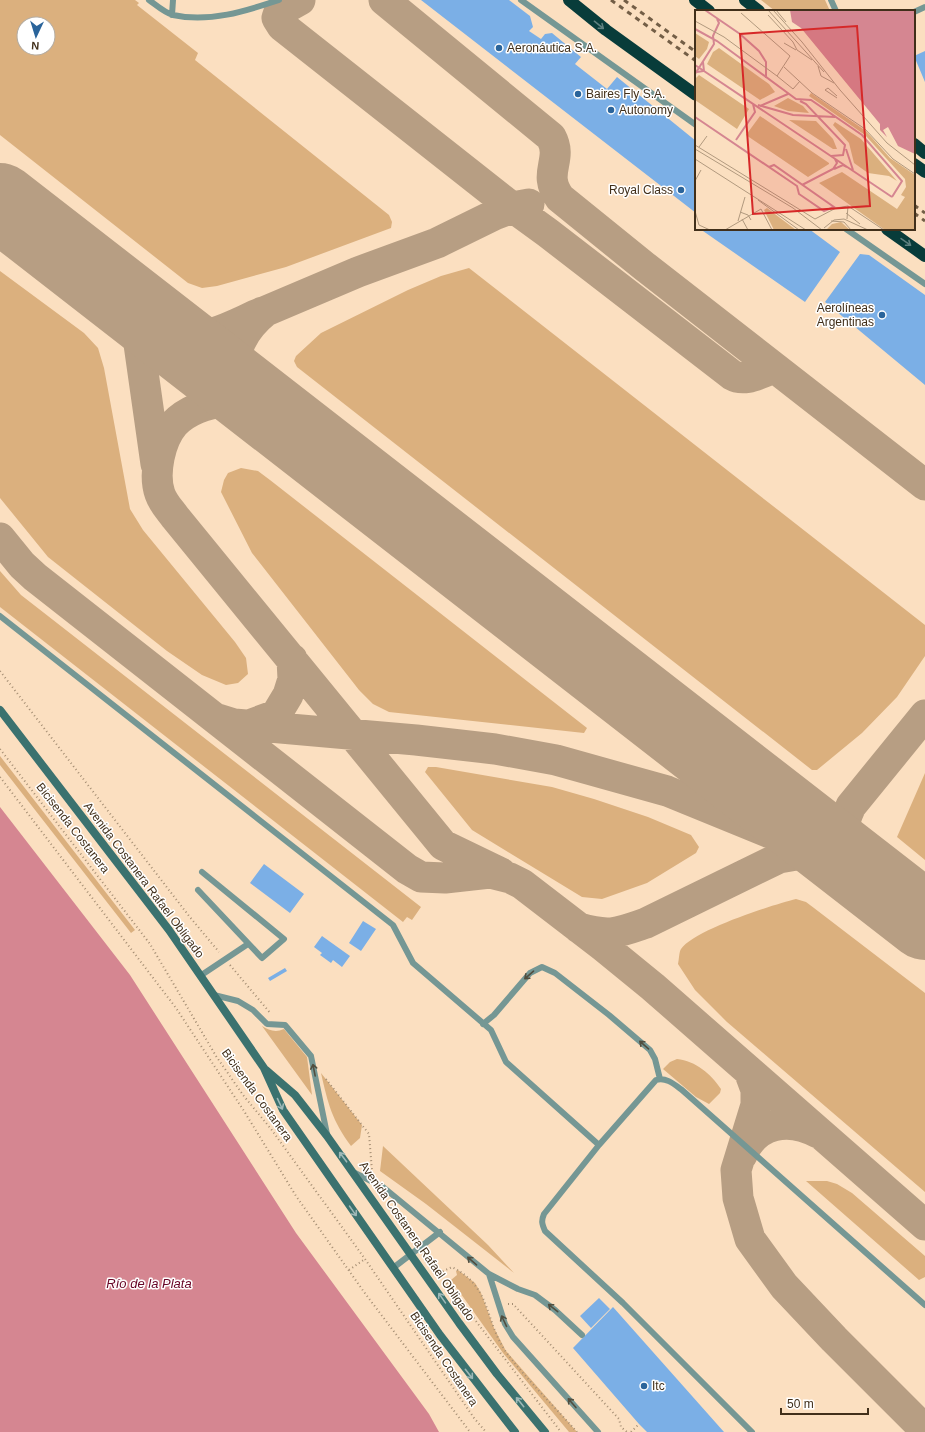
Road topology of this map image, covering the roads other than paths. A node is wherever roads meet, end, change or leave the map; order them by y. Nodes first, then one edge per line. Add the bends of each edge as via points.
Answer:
1 (149, 0) edge
2 (173, 0) edge
3 (280, 0) edge
4 (521, 0) edge
5 (569, 0) edge
6 (695, 0) edge
7 (745, 0) edge
8 (831, 0) edge
9 (925, 7) edge
10 (708, 10) edge
11 (758, 10) edge
12 (836, 10) edge
13 (915, 12) edge
14 (172, 15) junction
15 (695, 94) edge
16 (695, 123) edge
17 (915, 145) edge
18 (925, 153) edge
19 (915, 165) edge
20 (925, 172) edge
21 (847, 230) edge
22 (888, 230) edge
23 (925, 256) edge
24 (925, 284) edge
25 (0, 616) edge
26 (0, 710) edge
27 (202, 872) dead end
28 (198, 890) dead end
29 (248, 944) junction
30 (200, 976) junction
31 (214, 995) junction
32 (483, 1024) junction
33 (264, 1068) junction
34 (660, 1079) junction
35 (327, 1136) junction
36 (599, 1145) junction
37 (355, 1173) junction
38 (440, 1232) junction
39 (410, 1254) junction
40 (393, 1268) junction
41 (489, 1274) junction
42 (925, 1305) edge
43 (582, 1335) dead end
44 (515, 1432) edge
45 (545, 1432) edge
46 (598, 1432) edge
47 (752, 1432) edge

1 - 14 lane
2 - 14 lane
3 - 14 lane via 221,16
4 - 16 lane
5 -> 15 highway
6 - 10 highway
7 - 11 highway
8 - 12 lane
9 - 13 lane
17 - 18 highway
19 - 20 highway
21 - 24 lane
22 -> 23 highway
25 - 32 lane via 393,925 413,963
26 - 30 main road, Avenida Costanera Rafael Obligado via 169,930
27 - 29 lane via 284,939 262,958
28 - 29 lane
29 - 30 lane
30 - 31 main road, Avenida Costanera Rafael Obligado
31 - 33 main road, Avenida Costanera Rafael Obligado
35 -> 31 lane via 311,1056 288,1028 279,1024 267,1024 253,1010 238,1001
34 -> 32 lane via 650,1050 555,973 542,967 530,973
32 - 36 lane via 491,1030 506,1062
33 - 35 main road, Avenida Costanera Rafael Obligado via 296,1095
33 -> 40 main road, Avenida Costanera Rafael Obligado via 283,1110
34 - 36 lane via 648,1088
34 - 42 lane via 672,1082 682,1090
37 -> 35 main road, Avenida Costanera Rafael Obligado
36 - 47 lane via 544,1214 541,1221 545,1231 623,1303
37 - 38 lane via 383,1187
37 - 39 main road, Avenida Costanera Rafael Obligado
38 - 39 lane
41 -> 38 lane
39 - 40 lane
45 -> 39 main road, Avenida Costanera Rafael Obligado via 478,1349
40 -> 44 main road, Avenida Costanera Rafael Obligado via 440,1336
43 -> 41 lane via 535,1295
46 -> 41 lane via 513,1336 497,1305

